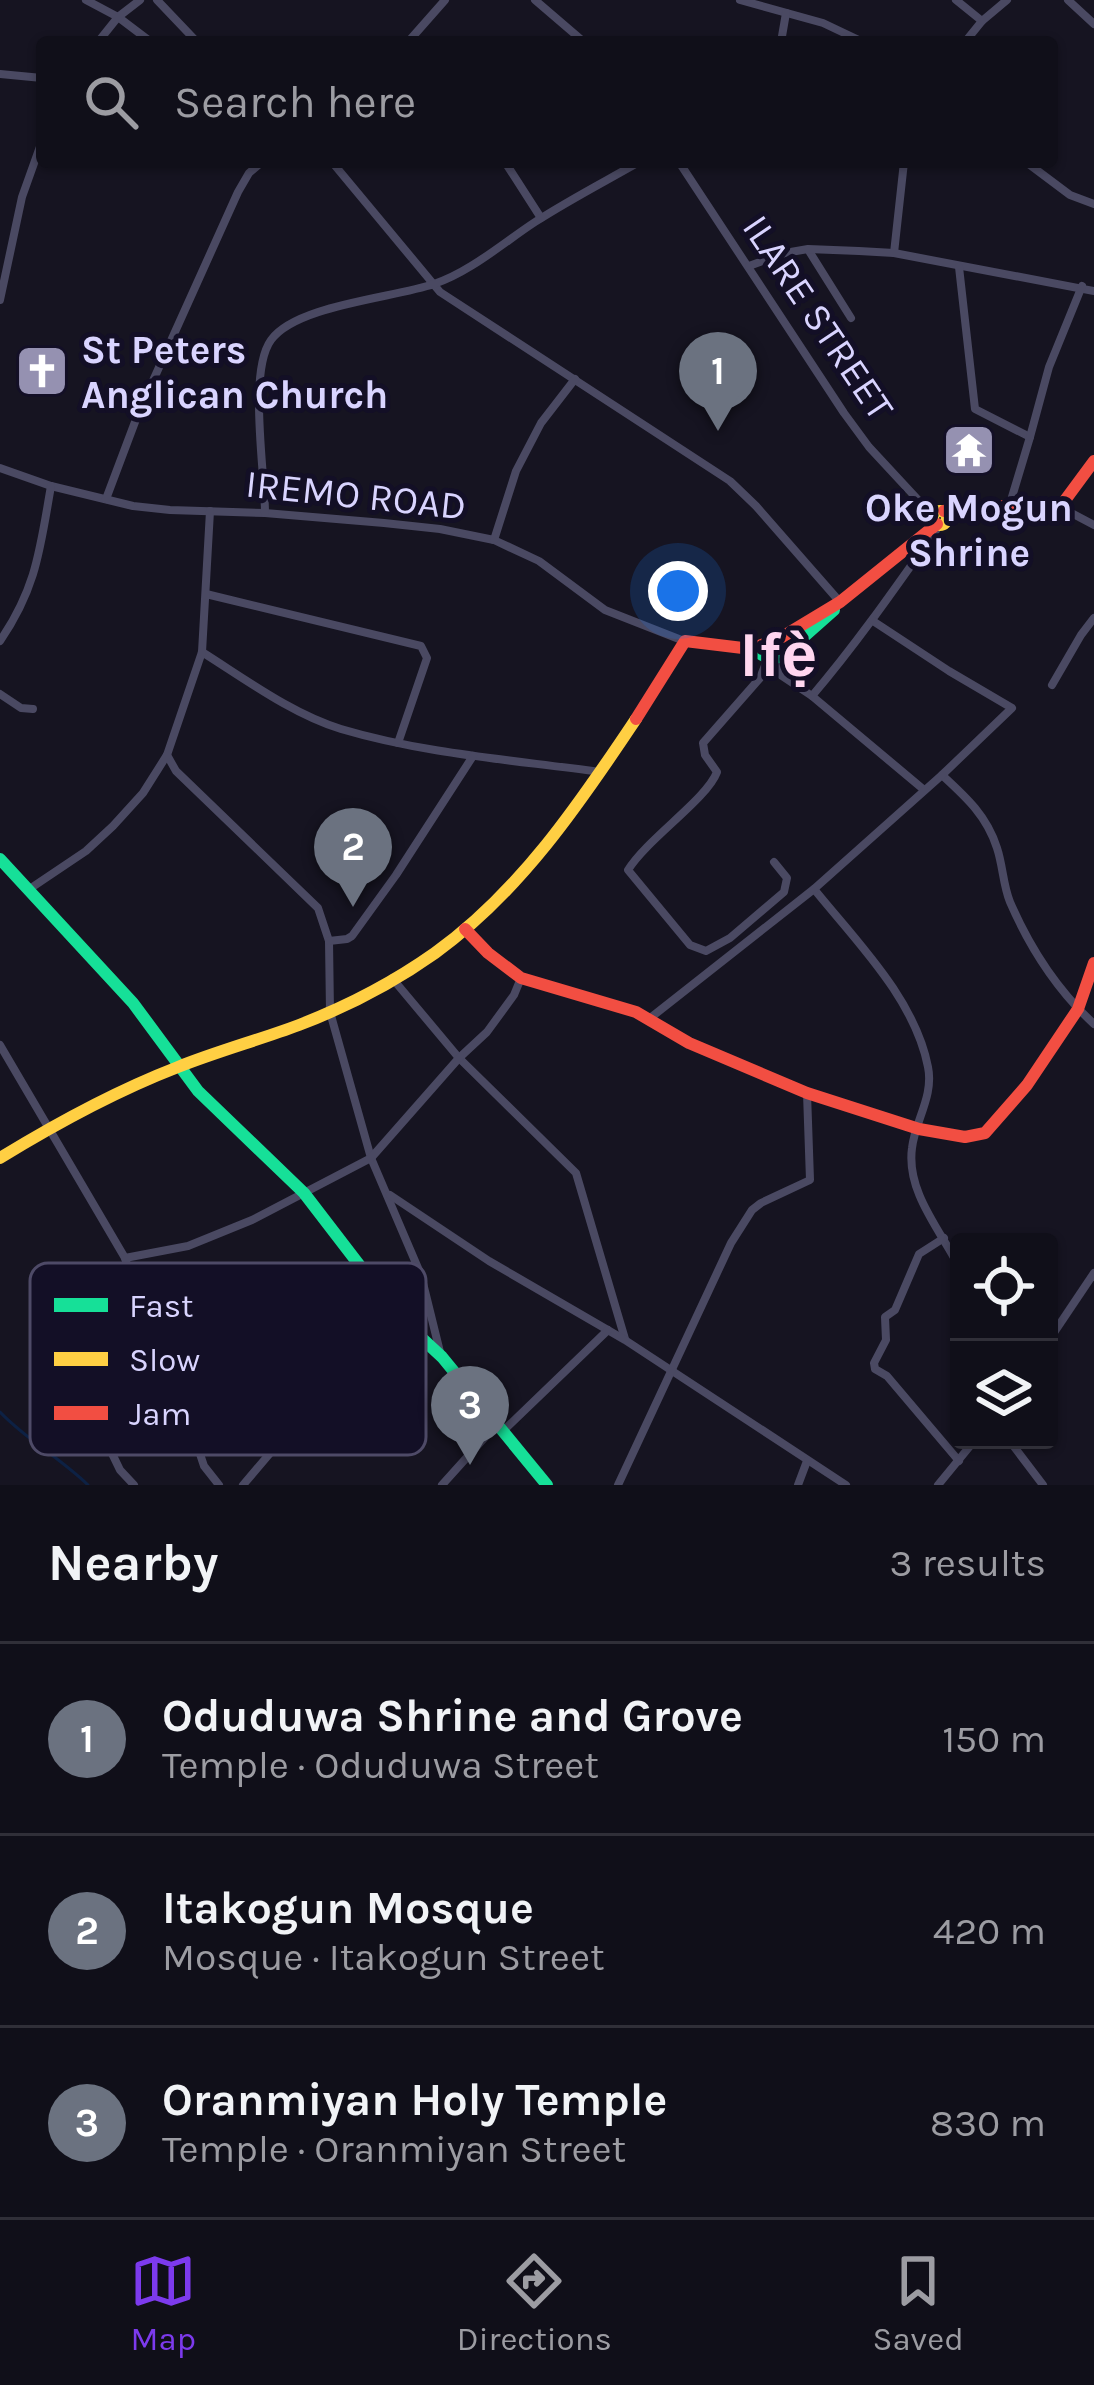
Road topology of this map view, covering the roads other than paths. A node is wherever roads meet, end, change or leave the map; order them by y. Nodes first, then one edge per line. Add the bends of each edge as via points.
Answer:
1 (86, 0) edge
2 (140, 0) edge
3 (157, 0) edge
4 (445, 0) edge
5 (535, 0) edge
6 (740, 0) edge
7 (956, 0) edge
8 (1006, 0) edge
9 (1068, 0) edge
10 (786, 13) junction
11 (118, 17) junction
12 (982, 21) junction
13 (1094, 24) edge
14 (103, 36) edge
15 (143, 36) edge
16 (191, 36) edge
17 (421, 36) edge
18 (577, 36) edge
19 (782, 36) edge
20 (850, 36) edge
21 (970, 36) edge
22 (0, 74) edge
23 (36, 77) edge
24 (36, 158) edge
25 (255, 168) edge
26 (337, 168) edge
27 (510, 168) edge
28 (628, 168) edge
29 (683, 168) edge
30 (903, 168) edge
31 (1034, 168) edge
32 (1094, 204) edge
33 (541, 218) junction
34 (5, 248) edge
35 (808, 249) junction
36 (894, 253) junction
37 (749, 266) junction
38 (959, 267) junction
39 (434, 284) junction
40 (1082, 286) junction
41 (1094, 291) edge
42 (0, 300) edge
43 (851, 317) dead end
44 (575, 379) junction
45 (1030, 437) junction
46 (1094, 461) edge
47 (0, 468) edge
48 (51, 486) junction
49 (106, 499) junction
50 (1009, 507) junction
51 (1060, 507) junction
52 (210, 511) junction
53 (265, 512) junction
54 (939, 518) junction
55 (1094, 525) edge
56 (494, 540) junction
57 (206, 594) junction
58 (840, 602) junction
59 (1094, 618) edge
60 (873, 621) junction
61 (782, 637) junction
62 (0, 641) edge
63 (686, 641) junction
64 (751, 649) junction
65 (793, 650) junction
66 (202, 652) junction
67 (771, 659) junction
68 (1052, 685) dead end
69 (0, 694) edge
70 (812, 696) junction
71 (33, 709) dead end
72 (398, 743) junction
73 (167, 755) junction
74 (473, 756) junction
75 (601, 772) junction
76 (942, 775) junction
77 (923, 789) junction
78 (0, 859) edge
79 (774, 862) dead end
80 (814, 889) junction
81 (28, 890) junction
82 (465, 929) junction
83 (329, 941) junction
84 (1094, 963) edge
85 (392, 978) junction
86 (521, 978) junction
87 (1078, 1009) junction
88 (330, 1012) junction
89 (649, 1019) junction
90 (1094, 1024) edge
91 (0, 1045) edge
92 (459, 1058) junction
93 (178, 1067) junction
94 (808, 1093) junction
95 (50, 1127) junction
96 (919, 1130) junction
97 (0, 1158) edge
98 (371, 1158) junction
99 (304, 1193) junction
100 (388, 1194) junction
101 (944, 1238) junction
102 (950, 1250) edge
103 (125, 1258) junction
104 (127, 1263) edge
105 (358, 1263) edge
106 (416, 1263) edge
107 (1094, 1274) edge
108 (426, 1295) edge
109 (1058, 1327) edge
110 (608, 1330) junction
111 (625, 1340) junction
112 (426, 1342) edge
113 (442, 1357) junction
114 (673, 1372) junction
115 (499, 1428) junction
116 (968, 1449) edge
117 (1016, 1449) edge
118 (113, 1455) edge
119 (200, 1455) edge
120 (269, 1455) edge
121 (808, 1461) junction
122 (959, 1462) junction
123 (134, 1485) edge
124 (219, 1485) edge
125 (243, 1485) edge
126 (442, 1485) edge
127 (548, 1485) edge
128 (618, 1485) edge
129 (798, 1485) edge
130 (846, 1485) edge
131 (938, 1485) edge
132 (1042, 1485) edge

1 - 11 street
2 - 11 street
3 - 16 street
4 - 17 street
5 - 18 street
6 - 10 street
7 - 12 street
8 - 12 street
9 - 13 street
10 - 19 street
10 - 20 street
11 - 14 street
11 - 15 street
12 - 21 street
22 - 23 street
24 - 34 street
25 - 49 street via 137,414
26 - 39 street
27 - 33 street
28 - 33 street
29 - 37 street, ILARE STREET
30 - 36 street
31 - 32 street
33 - 39 street
34 - 42 street
35 - 36 street
35 - 37 street
35 - 43 street
36 - 38 street
37 - 54 street, ILARE STREET via 868,448
38 - 40 street
38 - 45 street via 975,409
39 - 44 street
39 - 53 street via 317,313 268,343 259,401
40 - 41 street
40 - 45 street
44 - 56 street via 516,471
44 - 58 street via 730,481
45 - 50 street
46 - 51 street
47 - 48 street, IREMO ROAD
48 - 49 street, IREMO ROAD
48 - 62 street via 33,580
49 - 52 street, IREMO ROAD
50 - 51 street
50 - 54 street via 970,506
51 - 55 street
52 - 53 street, IREMO ROAD
52 - 57 street
53 - 56 street, IREMO ROAD
54 - 58 street
54 - 60 street
56 - 63 street, IREMO ROAD via 605,610
57 - 66 street
57 - 72 street via 421,646 427,658
58 - 61 street
58 - 65 street
59 - 68 street
60 - 70 street
60 - 76 street via 1012,708
61 - 64 street
61 - 65 street
63 - 64 street
63 - 75 street
64 - 67 street
65 - 67 street
66 - 72 street via 306,714
66 - 73 street
67 - 70 street
67 - 79 street via 703,743 717,772 713,781 628,870 690,945 706,951 784,892 787,878
69 - 71 street
70 - 77 street
72 - 74 street
73 - 81 street via 113,826
73 - 83 street via 318,908
74 - 75 street
74 - 83 street via 352,936
75 - 82 street
76 - 77 street
76 - 87 street via 987,822 1013,909 1044,968
77 - 80 street
78 - 81 street
80 - 89 street
80 - 96 street via 903,1005 924,1049 930,1074
81 - 93 street via 134,1003
82 - 85 street
82 - 86 street
83 - 88 street
84 - 87 street
85 - 88 street
85 - 92 street
86 - 89 street
86 - 92 street via 487,1032
87 - 90 street
87 - 96 street via 985,1132 965,1138
88 - 93 street
88 - 98 street
89 - 94 street
91 - 95 street
92 - 98 street
92 - 111 street via 576,1173
93 - 95 street
93 - 99 street
94 - 96 street
94 - 114 street via 810,1180 752,1210
95 - 97 street
95 - 103 street
96 - 101 street via 914,1180
98 - 99 street
98 - 100 street
99 - 103 street via 188,1246
99 - 105 street
100 - 106 street
100 - 110 street
101 - 102 street
101 - 122 street via 910,1269 885,1317 886,1340 874,1363
103 - 104 street
107 - 109 street
108 - 113 street
110 - 111 street
110 - 115 street
111 - 114 street
112 - 113 street
113 - 115 street
114 - 121 street
114 - 128 street
115 - 126 street
115 - 127 street
116 - 122 street
117 - 132 street
118 - 123 street
119 - 124 street
120 - 125 street
121 - 129 street
121 - 130 street
122 - 131 street

